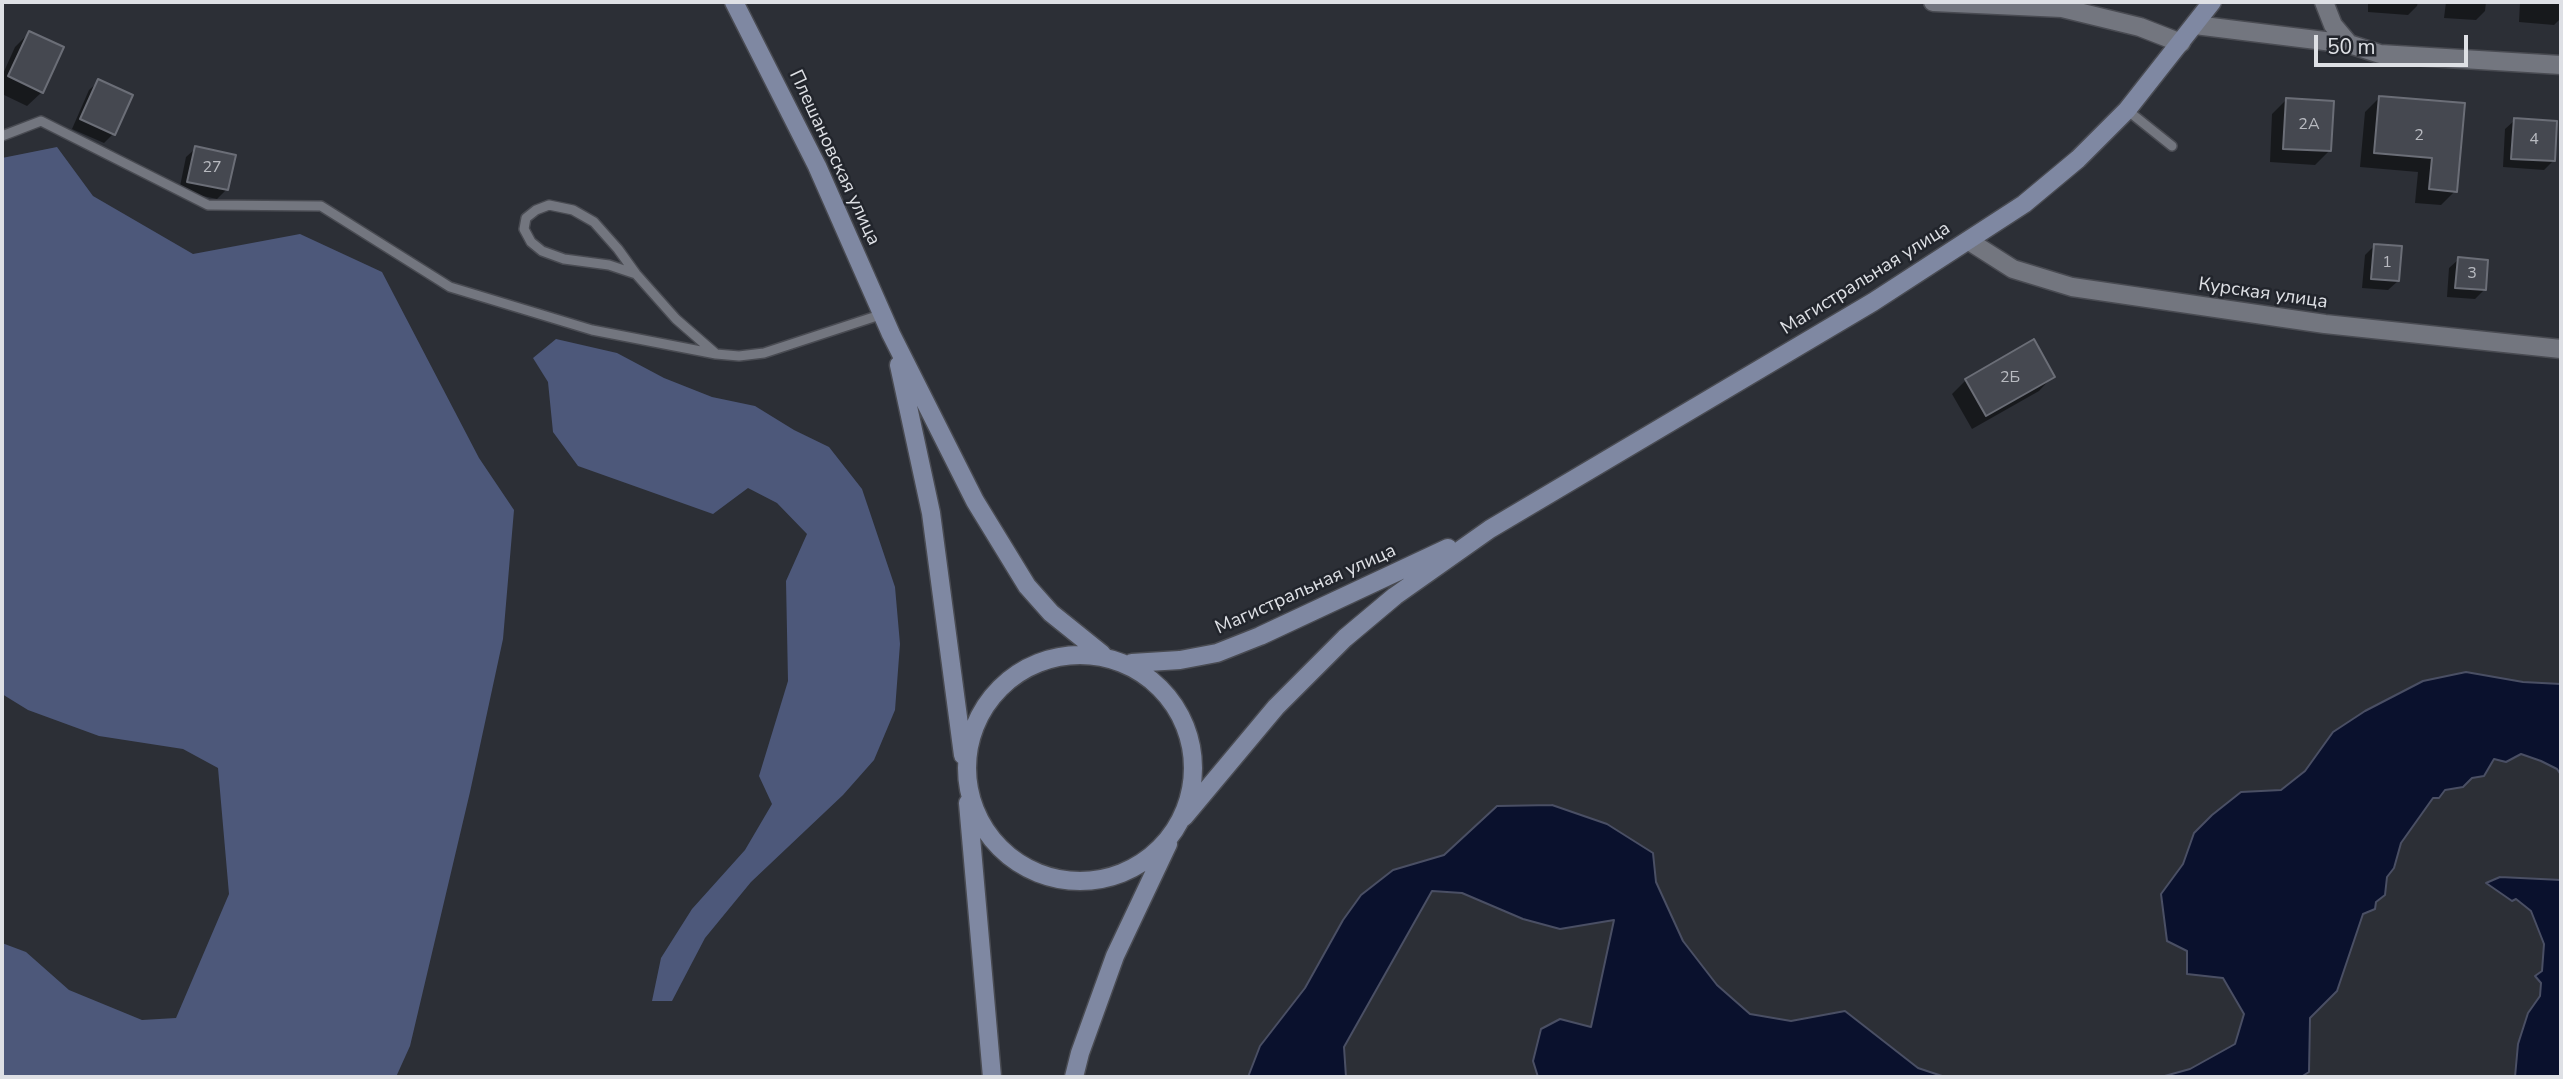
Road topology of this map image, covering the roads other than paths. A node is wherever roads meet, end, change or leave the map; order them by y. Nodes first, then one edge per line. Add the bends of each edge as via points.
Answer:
1 (734, 2) edge
2 (1933, 2) edge
3 (2212, 2) edge
4 (2324, 2) edge
5 (2195, 25) junction
6 (2181, 43) junction
7 (2349, 44) junction
8 (2561, 65) edge
9 (2127, 110) junction
10 (2, 136) edge
11 (2172, 146) dead end
12 (1969, 241) junction
13 (636, 274) junction
14 (883, 314) junction
15 (891, 334) junction
16 (2561, 349) edge
17 (716, 354) junction
18 (1490, 529) junction
19 (1102, 654) junction
20 (1132, 663) junction
21 (964, 767) junction
22 (967, 793) junction
23 (1184, 817) junction
24 (1168, 842) junction
25 (992, 1077) edge
26 (1074, 1077) edge

1 - 14 main road, Плешановская улица via 817,166
2 - 6 street via 2062,8 2140,27
3 - 5 main road, Магистральная улица
4 - 7 street via 2333,24
5 - 6 main road, Магистральная улица
5 - 7 street
6 - 9 main road, Магистральная улица
7 - 8 street via 2380,54
9 - 11 lane
9 - 12 main road, Магистральная улица via 2024,204
10 - 17 lane via 41,121 208,205 321,206 450,287 592,330
12 - 16 street, Курская улица via 2013,269 2071,286 2325,324
12 - 18 main road, Магистральная улица
13 - 13 lane via 594,222 573,210 549,205 526,218 524,229 542,251
13 - 17 lane via 676,319
14 - 15 main road, Плешановская улица
14 - 17 lane via 764,353
15 - 19 main road via 975,501 1019,575 1051,613
15 - 21 main road via 931,513
18 - 20 main road, Магистральная улица via 1217,653
18 - 23 main road, Магистральная улица via 1395,596 1345,638 1276,707
19 - 20 main road
19 - 21 main road via 1070,656 1011,680 989,702 973,729
20 - 23 main road via 1171,702 1184,728 1193,783
21 - 22 main road
22 - 24 main road via 1001,849 1025,867 1052,878 1082,882 1110,876 1140,863
22 - 25 main road
23 - 24 main road
24 - 26 main road via 1115,956

